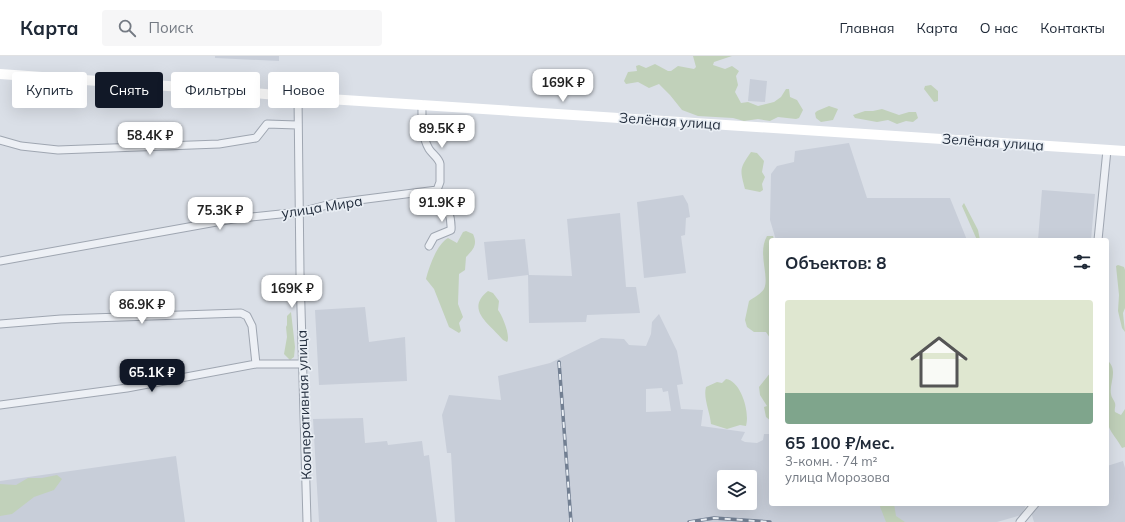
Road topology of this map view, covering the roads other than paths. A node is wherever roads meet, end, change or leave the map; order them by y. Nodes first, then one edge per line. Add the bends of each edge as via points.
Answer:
1 (0, 74) edge
2 (268, 94) edge
3 (339, 100) edge
4 (422, 105) junction
5 (298, 108) edge
6 (297, 125) junction
7 (0, 140) edge
8 (1107, 150) junction
9 (1125, 151) edge
10 (437, 190) junction
11 (300, 212) junction
12 (1098, 238) edge
13 (429, 246) dead end
14 (0, 261) edge
15 (0, 324) edge
16 (256, 364) junction
17 (302, 364) junction
18 (0, 406) edge
19 (1033, 506) edge
20 (307, 522) edge
21 (1020, 522) edge

1 - 2 street, Зелёная улица
3 - 4 street, Зелёная улица
4 - 8 street, Зелёная улица
4 - 10 street via 422,131 430,151 440,164 440,182
5 - 6 street, Кооперативная улица
6 - 7 street via 267,124 256,138 219,144 58,150 27,147
6 - 11 street, Кооперативная улица
8 - 9 street, Зелёная улица
8 - 12 street
10 - 11 street, улица Мира via 335,203
10 - 13 street via 451,220 451,230 434,238
11 - 14 street, улица Мира via 232,219
11 - 17 street, Кооперативная улица
15 - 16 street via 61,319 241,313 249,318 252,326
16 - 17 street
16 - 18 street via 105,391
17 - 20 street, Кооперативная улица
19 - 21 street

